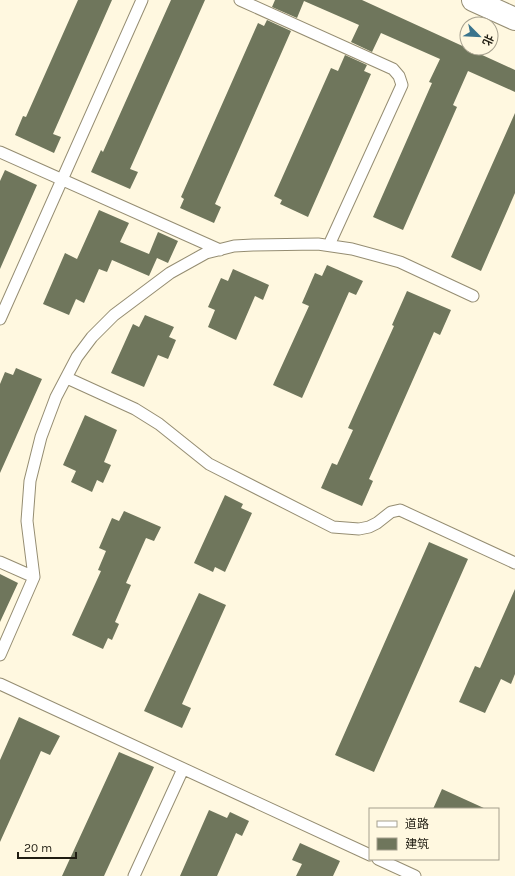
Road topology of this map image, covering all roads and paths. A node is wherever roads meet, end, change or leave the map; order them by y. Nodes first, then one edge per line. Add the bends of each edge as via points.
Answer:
1 (142, 0) edge
2 (240, 0) edge
3 (473, 0) edge
4 (515, 19) edge
5 (0, 152) edge
6 (63, 180) junction
7 (329, 245) junction
8 (220, 250) junction
9 (473, 296) dead end
10 (0, 319) edge
11 (67, 378) junction
12 (0, 562) edge
13 (515, 562) edge
14 (34, 577) junction
15 (0, 655) edge
16 (0, 684) edge
17 (184, 769) junction
18 (369, 855) edge
19 (380, 860) edge
20 (134, 876) edge
21 (415, 876) edge

1 - 6 lane
2 - 7 lane via 393,69 399,76 402,85
3 - 4 street
5 - 6 lane
6 - 8 lane
6 - 10 lane
7 - 8 lane via 253,245
7 - 9 lane via 400,262
8 - 11 lane via 206,253 170,273 114,315 77,357
11 - 13 lane via 135,409 159,424 209,464 333,527 369,527 391,512 400,510
11 - 14 lane via 56,397 41,437 30,481 27,521
12 - 14 lane
14 - 15 lane
16 - 17 lane
17 - 18 lane
17 - 20 lane
19 - 21 lane

